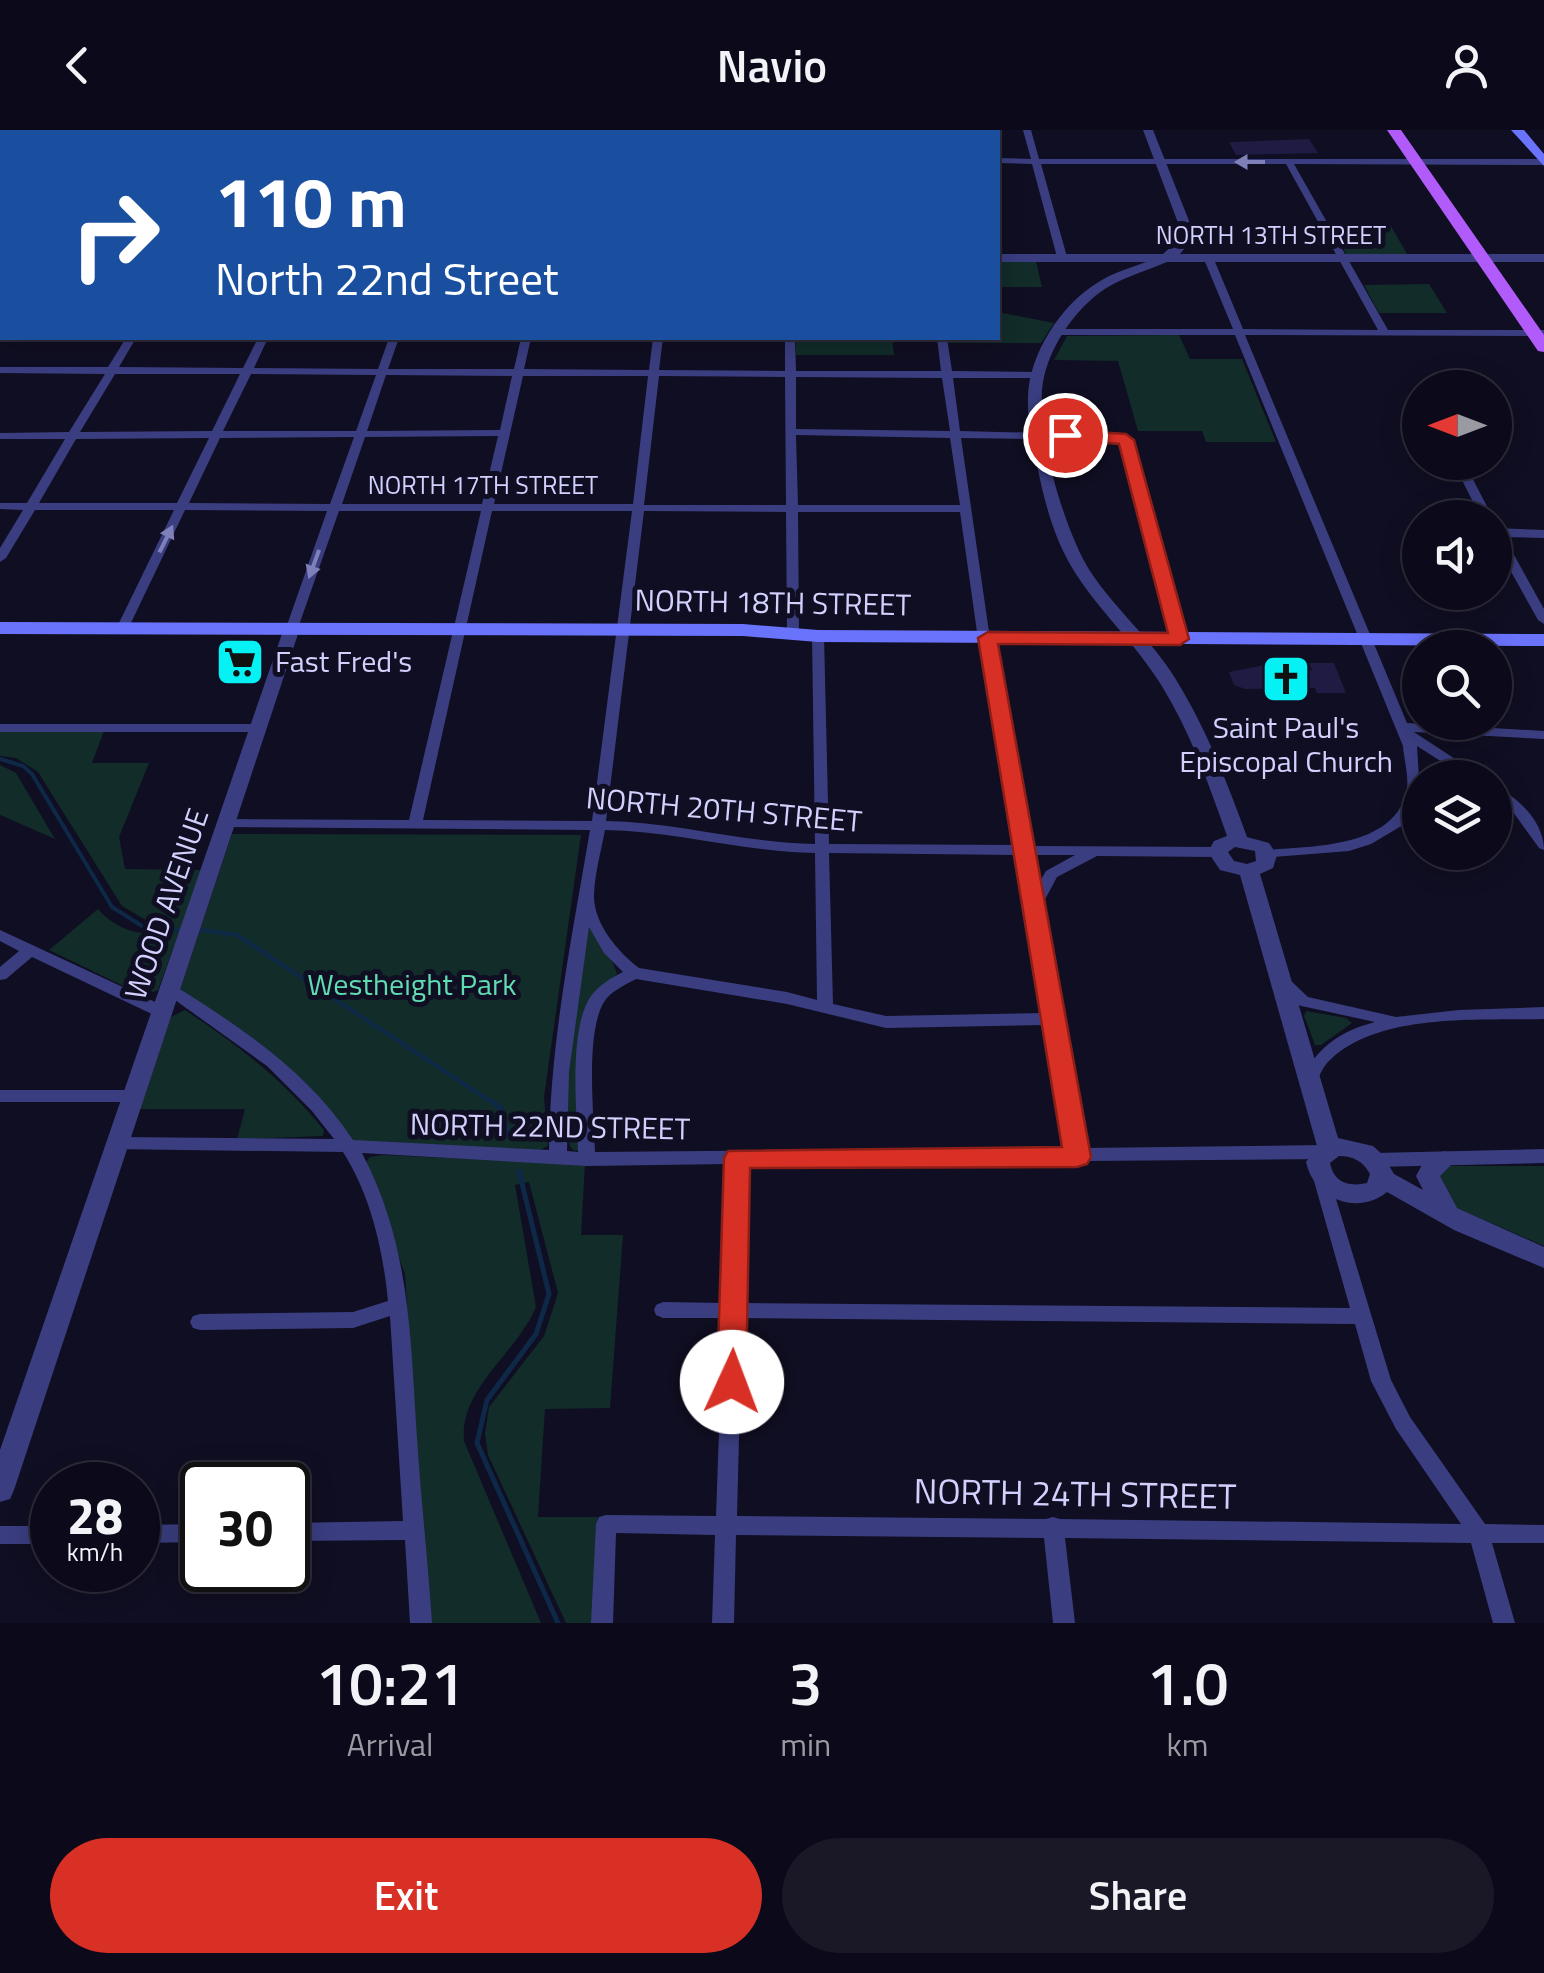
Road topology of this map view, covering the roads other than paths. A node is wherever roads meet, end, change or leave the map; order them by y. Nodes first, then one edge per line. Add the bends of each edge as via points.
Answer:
1 (1027, 130) edge
2 (1148, 130) edge
3 (1394, 130) edge
4 (1518, 130) edge
5 (1000, 161) edge
6 (1035, 161) junction
7 (1160, 161) junction
8 (1289, 162) junction
9 (1417, 162) junction
10 (1544, 162) edge
11 (1186, 244) junction
12 (1342, 257) junction
13 (1000, 258) edge
14 (1062, 258) junction
15 (1110, 258) junction
16 (1164, 258) junction
17 (1208, 258) junction
18 (1482, 258) junction
19 (1544, 258) edge
20 (1127, 271) junction
21 (1058, 332) junction
22 (1239, 332) junction
23 (1384, 332) junction
24 (1541, 338) edge
25 (130, 340) edge
26 (262, 340) edge
27 (393, 340) edge
28 (526, 340) edge
29 (658, 340) edge
30 (790, 340) edge
31 (942, 340) edge
32 (0, 370) edge
33 (111, 370) junction
34 (247, 370) junction
35 (381, 372) junction
36 (518, 374) junction
37 (654, 374) junction
38 (948, 374) junction
39 (790, 375) junction
40 (1037, 375) junction
41 (218, 432) junction
42 (361, 432) junction
43 (502, 432) junction
44 (791, 432) junction
45 (958, 433) junction
46 (70, 434) junction
47 (1038, 434) junction
48 (0, 436) edge
49 (0, 506) edge
50 (30, 506) junction
51 (182, 506) junction
52 (335, 507) junction
53 (486, 507) junction
54 (639, 508) junction
55 (790, 508) junction
56 (966, 508) junction
57 (1512, 533) edge
58 (1544, 534) edge
59 (2, 551) edge
60 (1512, 563) edge
61 (1544, 620) edge
62 (124, 627) junction
63 (0, 628) edge
64 (292, 628) junction
65 (459, 629) junction
66 (624, 630) junction
67 (793, 633) junction
68 (818, 636) junction
69 (988, 638) junction
70 (1136, 639) junction
71 (1180, 639) junction
72 (1364, 640) junction
73 (1544, 640) edge
74 (1402, 727) edge
75 (0, 728) edge
76 (258, 728) junction
77 (1512, 733) edge
78 (1544, 735) edge
79 (1407, 740) edge
80 (1414, 740) edge
81 (1445, 760) edge
82 (1512, 807) edge
83 (1512, 810) edge
84 (1400, 818) joint
85 (225, 824) junction
86 (415, 824) junction
87 (598, 825) junction
88 (1533, 826) junction
89 (1238, 840) junction
90 (1544, 845) edge
91 (1024, 848) junction
92 (823, 849) junction
93 (1135, 849) junction
94 (1218, 852) junction
95 (1268, 855) junction
96 (1250, 871) junction
97 (584, 896) junction
98 (1036, 904) junction
99 (0, 935) edge
100 (30, 950) junction
101 (1275, 969) junction
102 (634, 973) junction
103 (0, 975) edge
104 (166, 1001) junction
105 (825, 1009) junction
106 (1544, 1013) edge
107 (1052, 1020) junction
108 (1404, 1022) junction
109 (1311, 1092) junction
110 (0, 1096) edge
111 (133, 1096) junction
112 (117, 1144) junction
113 (350, 1149) junction
114 (1544, 1156) edge
115 (1077, 1157) junction
116 (558, 1158) junction
117 (737, 1158) junction
118 (587, 1159) junction
119 (1329, 1160) junction
120 (1444, 1160) junction
121 (1373, 1180) junction
122 (1455, 1218) junction
123 (1336, 1220) junction
124 (1544, 1258) edge
125 (398, 1306) junction
126 (663, 1310) dead end
127 (734, 1311) junction
128 (1362, 1316) junction
129 (200, 1322) dead end
130 (0, 1490) edge
131 (726, 1524) junction
132 (1053, 1526) junction
133 (413, 1530) junction
134 (310, 1532) edge
135 (1478, 1533) junction
136 (1544, 1534) edge
137 (30, 1535) edge
138 (0, 1536) edge
139 (421, 1623) edge
140 (602, 1623) edge
141 (723, 1623) edge
142 (1064, 1623) edge
143 (1504, 1623) edge

1 - 6 street
2 - 7 street
3 - 9 main road
4 - 10 main road
5 - 6 street
6 - 7 street
6 - 14 street
8 -> 7 street
7 - 11 street via 1187,226
8 - 9 street
8 - 12 street
9 - 10 street
9 - 18 main road
11 - 16 street
11 - 17 street
12 - 17 street, NORTH 13TH STREET
12 - 18 street, NORTH 13TH STREET
12 - 23 street
13 - 14 street, NORTH 13TH STREET
14 - 15 street, NORTH 13TH STREET
15 - 16 street, NORTH 13TH STREET
15 - 20 street via 1127,264
16 - 17 street, NORTH 13TH STREET
16 - 20 street
17 - 22 street
18 - 19 street, NORTH 13TH STREET
18 - 24 main road
20 - 21 street via 1080,302
21 - 22 street
21 - 40 street
22 - 23 street
22 - 72 street
23 - 24 street
25 - 33 street
26 - 34 street
27 - 35 street, WOOD AVENUE
28 - 36 street
29 - 37 street
30 - 39 street
31 - 38 street
32 - 33 street
33 - 34 street
33 - 46 street
34 - 35 street
34 - 41 street
35 - 36 street
35 - 42 street, WOOD AVENUE
36 - 37 street
36 - 43 street
37 - 39 street
37 - 54 street
38 - 39 street
38 - 40 street
38 - 45 street
39 - 44 street
40 - 47 street
41 - 42 street
41 - 46 street
41 - 51 street
42 - 43 street
42 - 52 street, WOOD AVENUE
43 - 53 street
44 - 45 street
44 - 55 street
45 - 47 street
45 - 56 street
46 - 48 street
46 - 50 street
47 - 70 street via 1060,530
47 - 71 street via 1124,437
49 - 50 street, NORTH 17TH STREET
50 - 51 street, NORTH 17TH STREET
50 - 59 street
51 - 52 street, NORTH 17TH STREET
62 -> 51 street
52 - 53 street, NORTH 17TH STREET
52 -> 64 street, WOOD AVENUE
53 - 54 street, NORTH 17TH STREET
53 - 65 street
54 - 55 street, NORTH 17TH STREET
54 - 66 street
55 - 56 street, NORTH 17TH STREET
55 - 67 street
56 - 69 street
57 - 58 street
60 - 61 street
62 - 63 main road, NORTH 18TH STREET
62 - 64 main road, NORTH 18TH STREET
64 - 65 main road, NORTH 18TH STREET
64 - 76 street, WOOD AVENUE
65 - 66 main road, NORTH 18TH STREET
65 - 86 street
66 - 67 main road, NORTH 18TH STREET
66 - 87 street
67 - 68 main road, NORTH 18TH STREET
68 - 69 main road, NORTH 18TH STREET
68 - 92 street
69 - 70 main road, NORTH 18TH STREET
69 - 91 street
70 - 71 main road, NORTH 18TH STREET
70 - 89 street via 1180,701
71 - 72 main road, NORTH 18TH STREET
72 - 73 main road, NORTH 18TH STREET
72 - 74 street
75 - 76 street
76 - 85 street, WOOD AVENUE
77 - 78 street
79 - 84 street via 1415,781
80 - 81 street
82 - 88 street
83 - 88 street
84 - 95 street via 1366,842
85 - 86 street, NORTH 20TH STREET
85 - 104 street, WOOD AVENUE
86 - 87 street, NORTH 20TH STREET
87 - 92 street, NORTH 20TH STREET
87 - 97 street
88 - 90 street
89 - 94 street
89 - 95 street
91 - 92 street, NORTH 20TH STREET
91 - 93 street, NORTH 20TH STREET
91 - 98 street
92 - 105 street
93 - 94 street, NORTH 20TH STREET
93 - 98 street via 1100,851 1065,864 1051,874
94 - 96 street via 1227,866
95 - 96 street via 1262,868
96 - 101 street
97 - 102 street via 598,938
97 - 116 street via 558,1065
98 - 107 street
99 - 100 street
100 - 103 street
100 - 104 street
101 - 108 street via 1303,1002
101 - 109 street
102 - 105 street
102 - 118 street via 594,1005 584,1074
104 - 111 street, WOOD AVENUE
104 - 113 street via 213,1017 285,1074
105 - 107 street via 886,1022
106 - 108 street
107 - 115 street
108 - 109 street via 1341,1042 1322,1058
109 - 119 street
110 - 111 street
111 - 112 street, WOOD AVENUE
112 - 113 street, NORTH 22ND STREET
112 - 130 street, WOOD AVENUE
113 - 116 street, NORTH 22ND STREET
113 - 125 street via 386,1238
114 - 120 street
115 - 117 street, NORTH 22ND STREET
115 - 119 street, NORTH 22ND STREET
116 - 118 street, NORTH 22ND STREET
117 - 118 street, NORTH 22ND STREET
117 - 127 street
119 - 121 street
119 - 121 street via 1337,1191
119 - 123 street
120 - 121 street
120 - 122 street via 1428,1176
121 - 122 street via 1443,1220
121 - 123 street
122 - 124 street
123 - 128 street
125 - 129 street via 353,1320
125 - 133 street
126 - 127 street
127 - 128 street
127 - 131 street
128 - 135 street via 1381,1381 1403,1423
131 - 132 street, NORTH 24TH STREET
131 - 140 street, NORTH 24TH STREET via 606,1524
131 - 141 street
132 - 135 street, NORTH 24TH STREET
132 - 142 street
133 - 134 street
133 - 139 street
135 - 136 street, NORTH 24TH STREET
135 - 143 street
137 - 138 street

